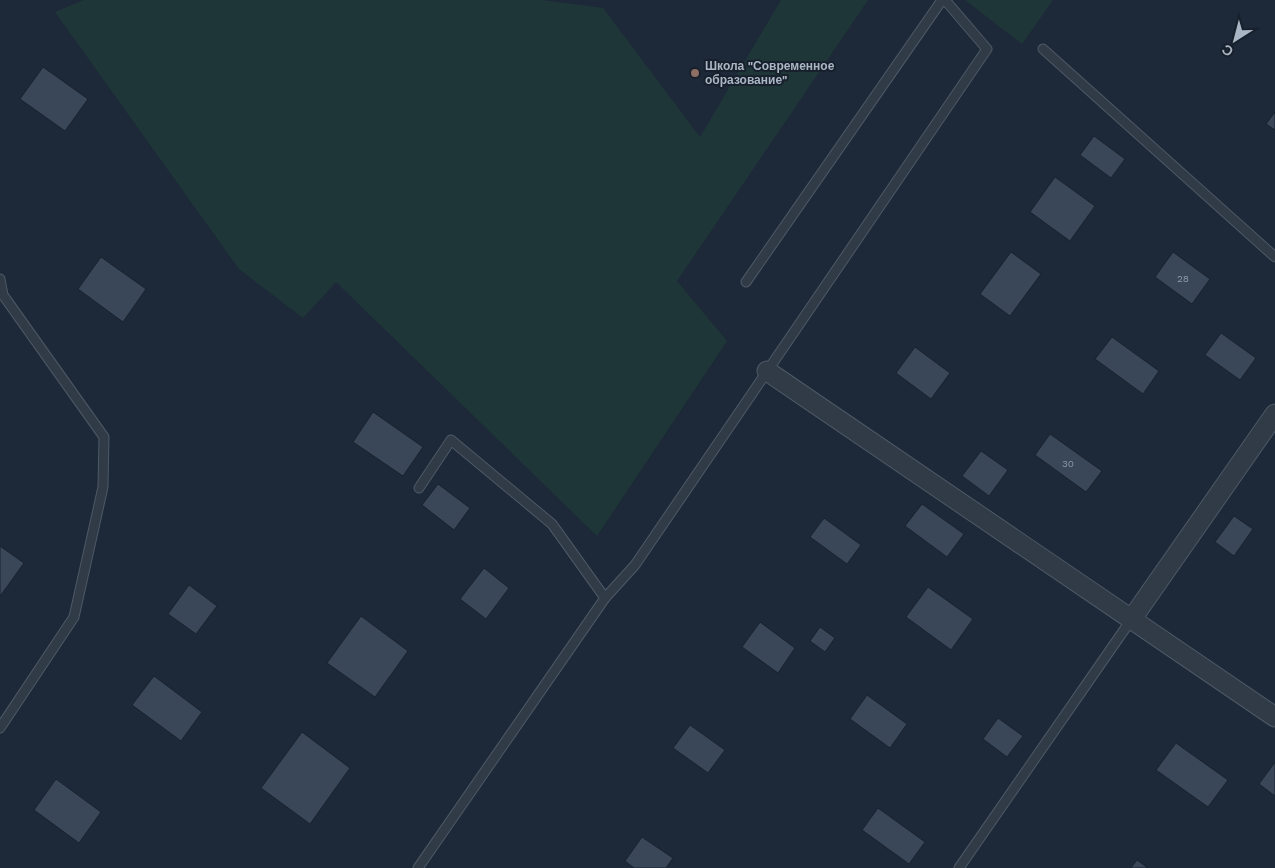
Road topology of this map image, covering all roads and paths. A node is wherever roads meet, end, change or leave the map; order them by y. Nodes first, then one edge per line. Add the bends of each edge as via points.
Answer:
1 (944, 0) edge
2 (1044, 49) dead end
3 (1275, 257) edge
4 (0, 279) edge
5 (746, 282) dead end
6 (767, 371) junction
7 (1275, 414) edge
8 (419, 488) dead end
9 (605, 598) junction
10 (1131, 620) junction
11 (1275, 718) edge
12 (0, 728) edge
13 (418, 868) edge
14 (959, 868) edge

1 - 5 lane
1 - 6 lane via 987,49
2 - 3 lane
4 - 12 lane via 3,296 104,437 103,487 74,617
6 - 9 lane via 635,565
6 - 10 street
7 - 10 street
8 - 9 lane via 451,440 552,524
9 - 13 lane
10 - 11 street
10 - 14 lane

